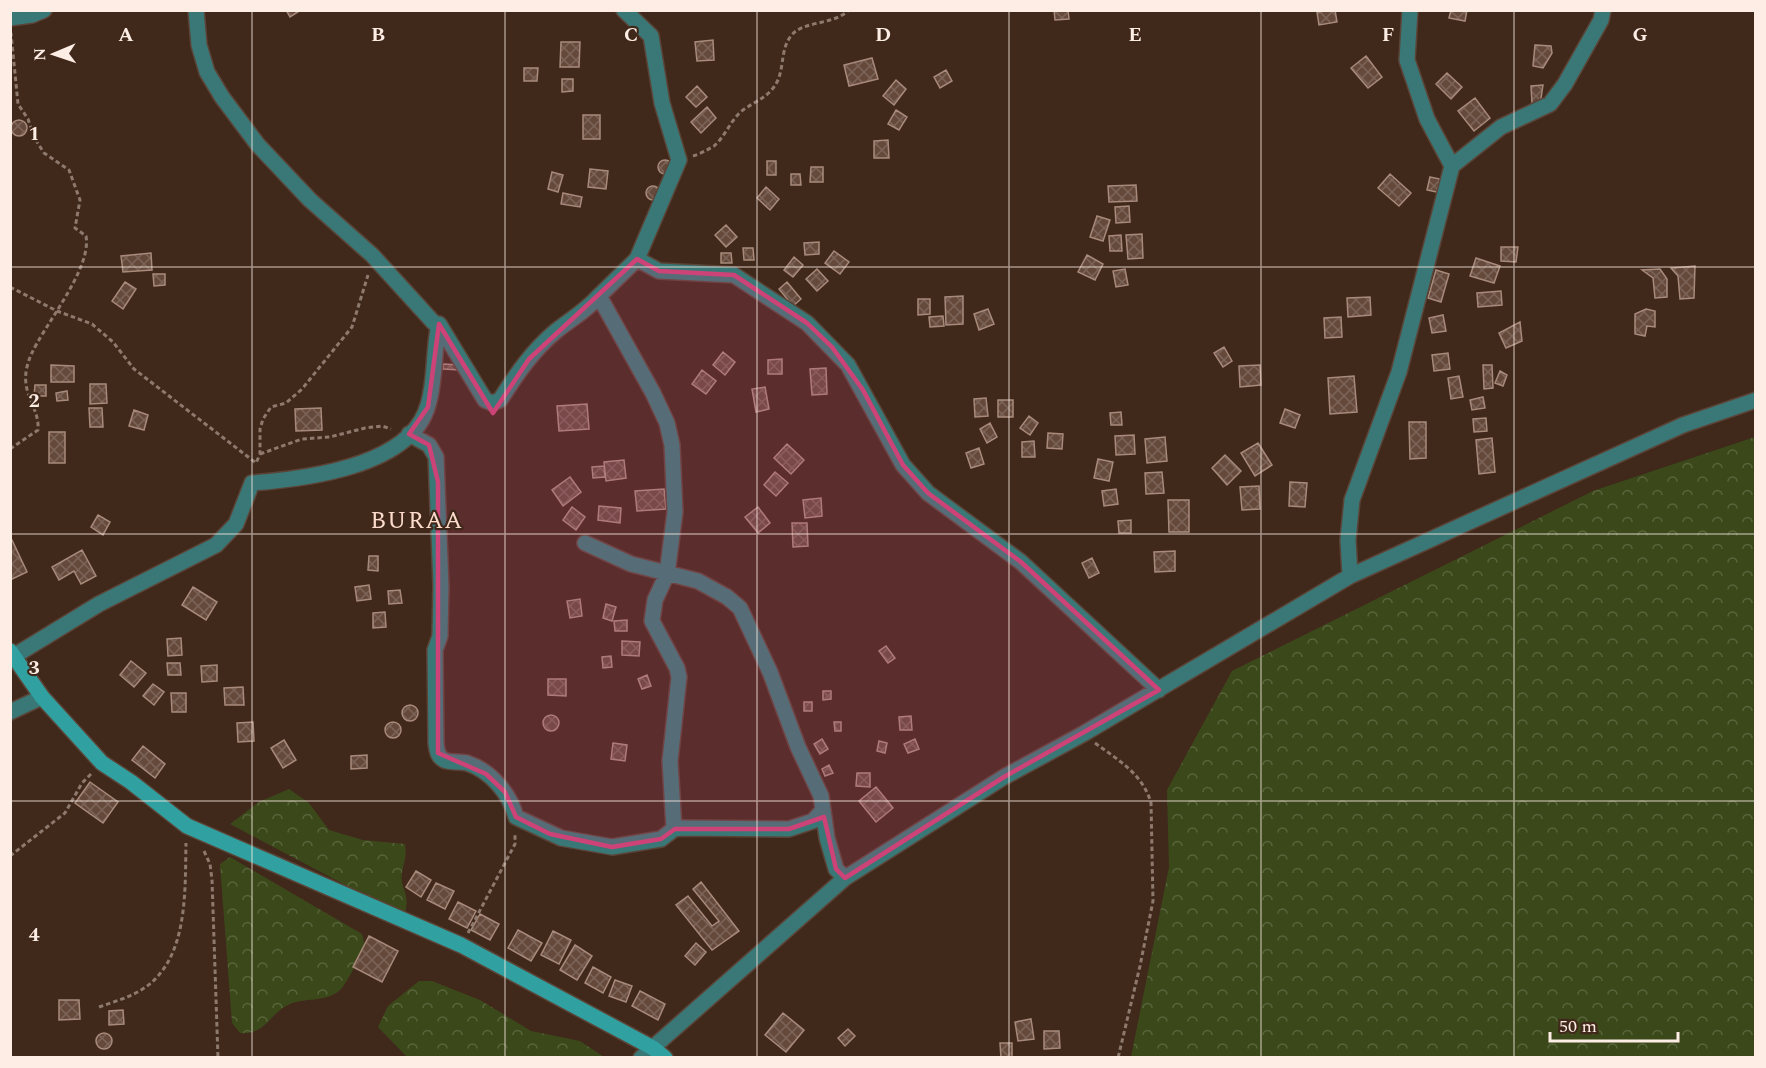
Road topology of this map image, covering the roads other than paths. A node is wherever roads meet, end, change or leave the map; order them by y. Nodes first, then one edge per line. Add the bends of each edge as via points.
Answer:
1 (44, 10) edge
2 (196, 10) edge
3 (624, 10) edge
4 (1410, 10) edge
5 (1603, 10) edge
6 (10, 18) edge
7 (1452, 166) junction
8 (637, 259) junction
9 (599, 296) junction
10 (439, 324) junction
11 (1755, 400) edge
12 (409, 434) junction
13 (585, 543) dead end
14 (667, 574) junction
15 (1350, 576) junction
16 (12, 653) edge
17 (1159, 690) junction
18 (42, 697) junction
19 (10, 712) edge
20 (823, 810) junction
21 (674, 829) junction
22 (845, 879) junction
23 (659, 1053) edge
24 (641, 1058) edge

1 - 6 street
2 - 10 street via 207,72 258,145
3 - 8 street via 651,36 662,103 679,160
4 - 7 street via 1407,60 1427,119
5 - 7 street via 1565,84 1550,104 1501,127
7 - 15 street via 1399,372 1352,500
8 - 9 street
8 - 17 street via 659,272 734,274 807,323 848,365 903,465 928,493 1021,562
9 - 10 street via 586,311 555,332 522,366 500,400 492,403 485,400
9 - 14 street via 667,423 676,497
10 - 12 street via 428,407
11 - 15 street via 1683,425
12 - 16 street via 389,449 336,471 252,483 236,524 216,545
12 - 21 street via 429,445 436,457 441,586 440,636 435,650 438,753 443,759 468,763 486,774 505,792 516,817 561,838 612,847 661,839
13 - 14 street via 631,564
14 - 20 street via 712,588 740,608 821,796
14 - 21 street via 655,600 652,621 679,677 670,762
15 - 17 street
16 - 18 street
17 - 22 street via 1004,777
18 - 19 street
18 - 23 street via 102,764 187,826 461,945
20 - 21 street via 813,821 789,830 703,826
20 - 22 street via 836,869
22 - 23 street
23 - 24 street

